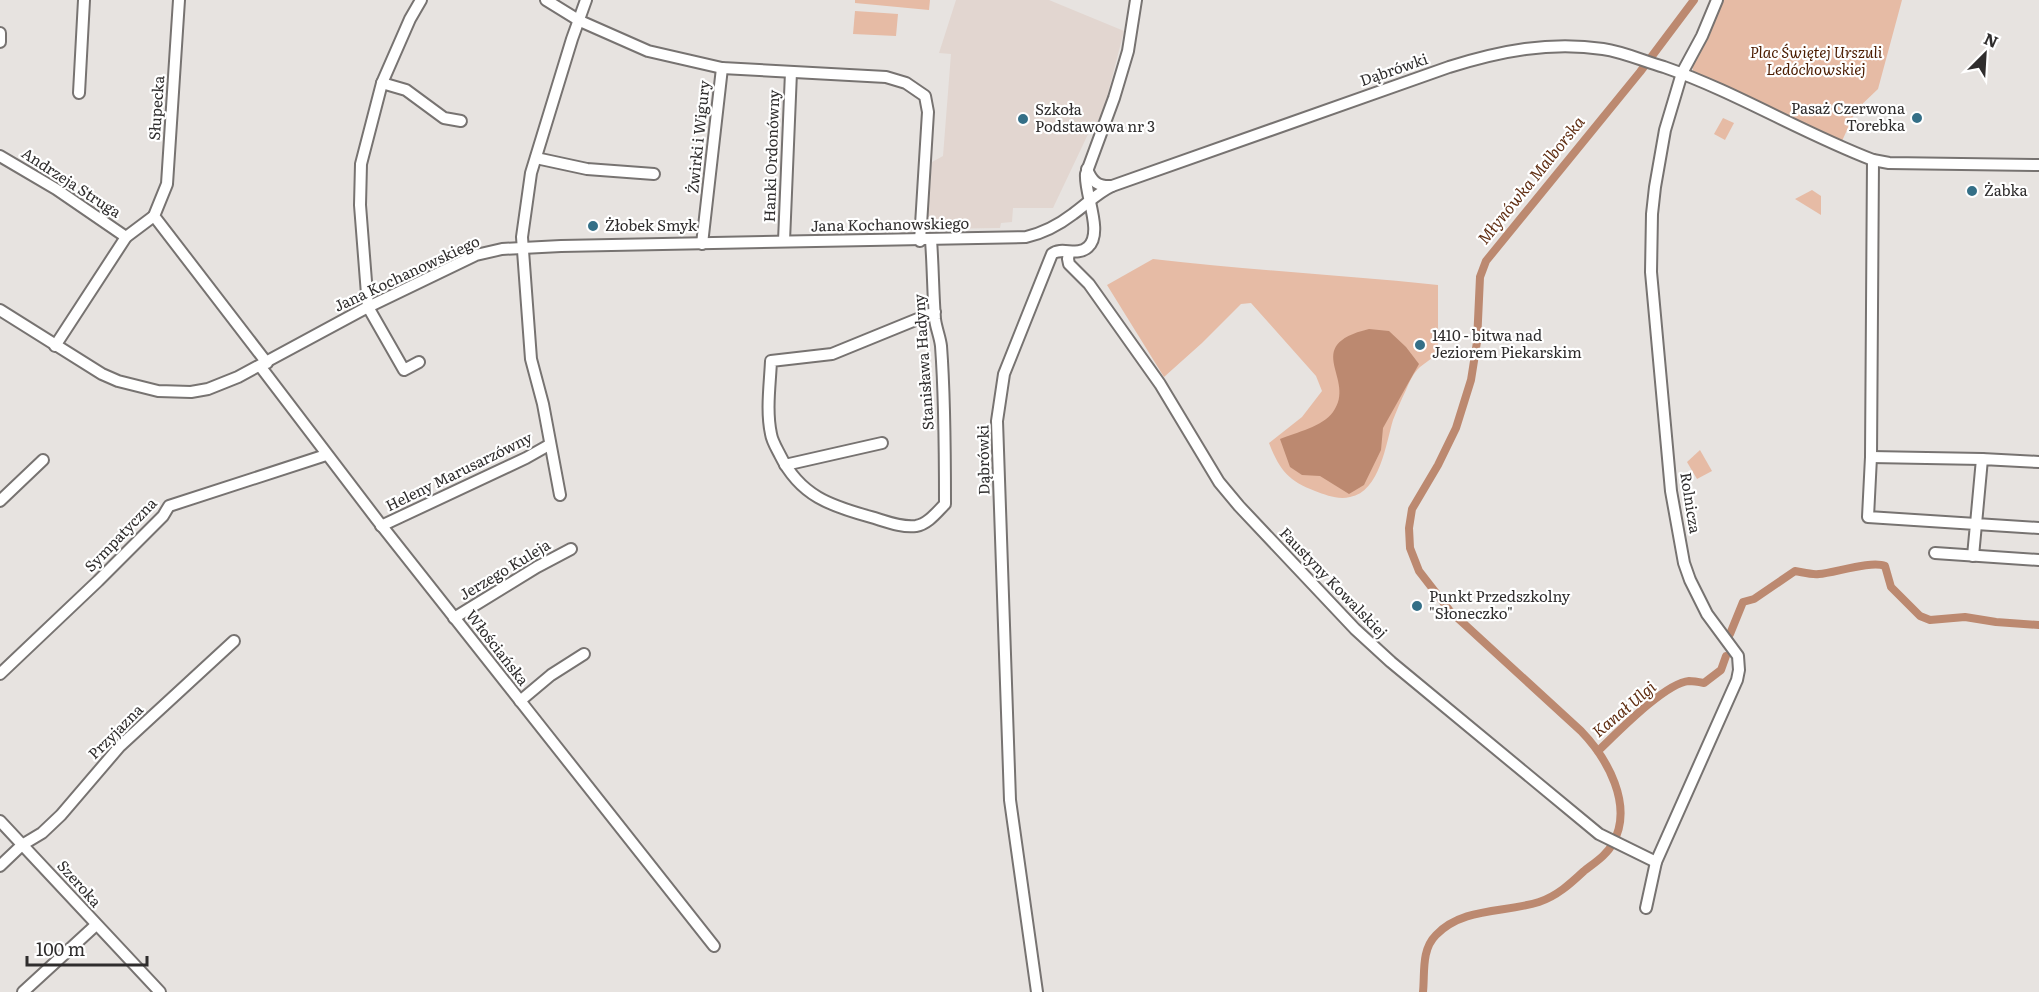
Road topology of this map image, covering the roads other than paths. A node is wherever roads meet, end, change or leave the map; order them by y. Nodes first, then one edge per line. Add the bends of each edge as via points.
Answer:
1 (84, 0) edge
2 (179, 0) edge
3 (421, 0) edge
4 (546, 0) edge
5 (586, 0) edge
6 (1136, 0) edge
7 (1717, 0) edge
8 (580, 21) junction
9 (0, 33) edge
10 (0, 42) edge
11 (722, 68) junction
12 (791, 72) junction
13 (1682, 73) junction
14 (382, 83) junction
15 (79, 93) dead end
16 (460, 121) dead end
17 (0, 156) edge
18 (536, 158) junction
19 (1873, 160) junction
20 (2039, 165) edge
21 (1087, 169) junction
22 (654, 174) dead end
23 (1112, 186) junction
24 (1090, 200) junction
25 (154, 216) junction
26 (1071, 216) junction
27 (1094, 228) junction
28 (126, 237) junction
29 (925, 240) junction
30 (784, 242) junction
31 (702, 244) junction
32 (522, 248) junction
33 (1069, 252) junction
34 (368, 307) junction
35 (0, 309) edge
36 (934, 312) junction
37 (56, 346) junction
38 (419, 362) dead end
39 (263, 364) junction
40 (882, 443) dead end
41 (549, 445) junction
42 (326, 455) junction
43 (1871, 457) junction
44 (1982, 459) junction
45 (43, 460) dead end
46 (2039, 462) edge
47 (785, 465) junction
48 (560, 495) dead end
49 (0, 501) edge
50 (1976, 524) junction
51 (381, 526) junction
52 (2039, 528) edge
53 (571, 549) dead end
54 (1935, 553) dead end
55 (1973, 556) junction
56 (2039, 560) edge
57 (454, 618) junction
58 (234, 641) dead end
59 (585, 654) dead end
60 (0, 674) edge
61 (520, 701) junction
62 (0, 821) edge
63 (22, 844) junction
64 (1656, 862) junction
65 (0, 866) edge
66 (1646, 908) dead end
67 (96, 925) junction
68 (714, 946) dead end
69 (23, 992) edge
70 (160, 992) edge
71 (1037, 992) edge

1 - 15 street
2 - 25 street, Słupecka via 167,184
3 - 14 street
4 - 8 street
5 - 8 street, Heleny Marusarzówny
6 - 21 street via 1128,51
7 - 13 street, Rolnicza
8 - 11 street via 648,51
8 - 18 street, Heleny Marusarzówny
9 - 10 street
11 - 12 street
11 - 31 street, Żwirki i Wigury
12 - 29 street, Stanisława Hadyny via 886,77 906,83 925,96
12 - 30 street, Hanki Ordonówny
13 - 19 street, Dąbrówki
13 - 23 street, Dąbrówki via 1603,49 1528,48 1486,56
13 - 64 street, Rolnicza via 1665,130 1651,234 1671,490 1690,580 1707,614 1738,656 1739,670
14 - 16 street via 406,90 444,118
14 - 34 street via 361,165 360,206
17 - 28 street, Andrzeja Struga
18 - 22 street via 587,169
18 - 32 street, Heleny Marusarzówny
19 - 20 street, Dąbrówki
19 - 43 street
21 - 23 street via 1096,184
21 - 24 street
23 - 24 street, Dąbrówki
24 - 26 street, Dąbrówki
24 - 27 street
25 - 28 street
25 - 39 street
26 - 27 street
26 - 29 street, Jana Kochanowskiego via 1035,235
27 - 33 street via 1088,247
28 - 37 street
29 - 30 street, Jana Kochanowskiego
29 - 36 street, Stanisława Hadyny
30 - 31 street, Jana Kochanowskiego
31 - 32 street, Jana Kochanowskiego
32 - 34 street, Jana Kochanowskiego via 476,255
32 - 41 street, Heleny Marusarzówny via 531,359
33 - 64 street, Faustyny Kowalskiej via 1069,264 1089,284 1160,384 1219,482 1355,629 1608,839
33 - 71 street, Dąbrówki via 1057,250 1051,257 1004,374 997,421 1010,800
34 - 38 street via 404,370
34 - 39 street, Jana Kochanowskiego
35 - 37 street, Jana Kochanowskiego
36 - 47 street via 832,354 771,361 771,435
36 - 47 street, Stanisława Hadyny via 940,342 945,448 945,504 935,515 917,526 904,525 838,507 819,499
37 - 39 street, Jana Kochanowskiego via 102,374 158,391 208,389
39 - 42 street, Włościańska
40 - 47 street
41 - 48 street, Heleny Marusarzówny
41 - 51 street, Heleny Marusarzówny
42 - 51 street, Włościańska
42 - 60 street, Sympatyczna via 169,506
43 - 44 street
43 - 50 street via 1868,517
44 - 46 street
44 - 50 street
45 - 49 street
50 - 52 street
50 - 55 street
51 - 57 street, Włościańska
53 - 57 street, Jerzego Kuleja
54 - 55 street
55 - 56 street
57 - 61 street, Włościańska
58 - 63 street, Przyjazna via 120,746 56,820
59 - 61 street
61 - 68 street, Włościańska
62 - 63 street, Szeroka
63 - 65 street, Przyjazna
63 - 67 street, Szeroka
64 - 66 street, Rolnicza
67 - 69 street
67 - 70 street, Szeroka

